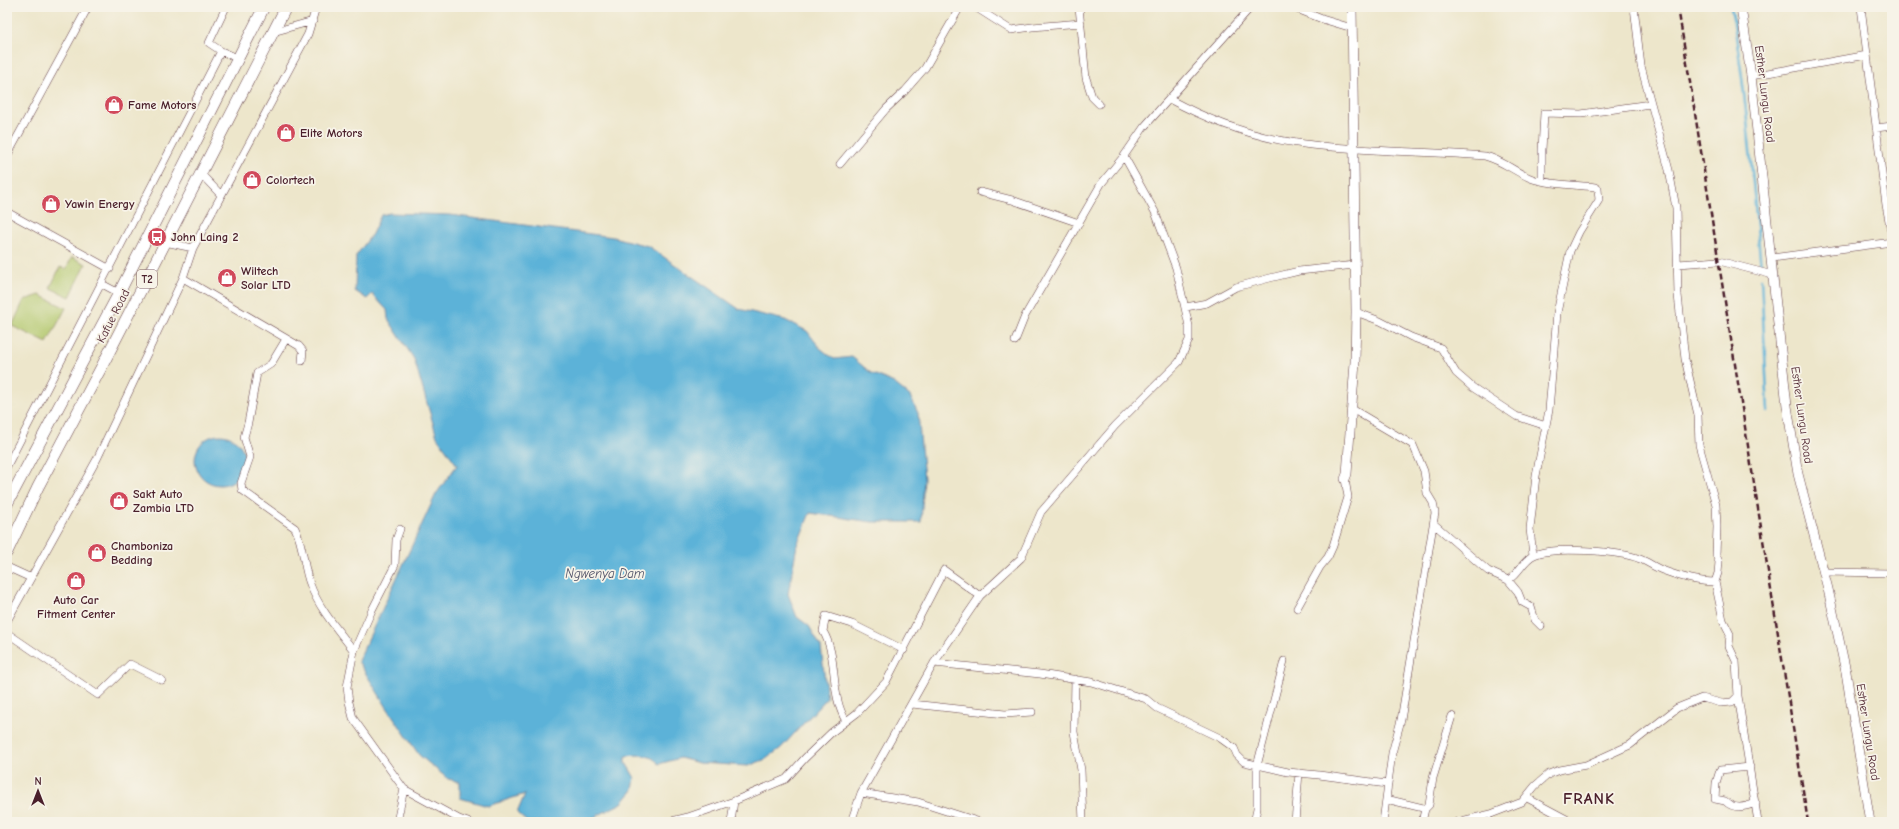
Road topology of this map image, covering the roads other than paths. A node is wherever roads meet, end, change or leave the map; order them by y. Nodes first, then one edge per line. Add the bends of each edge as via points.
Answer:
1 (88, 7) edge
2 (226, 7) edge
3 (264, 7) edge
4 (286, 7) edge
5 (316, 7) edge
6 (975, 7) edge
7 (1079, 7) edge
8 (1251, 7) edge
9 (1292, 7) edge
10 (1352, 7) edge
11 (1634, 7) edge
12 (1741, 7) edge
13 (1861, 7) edge
14 (958, 8) edge
15 (313, 20) junction
16 (1081, 23) junction
17 (1352, 28) junction
18 (273, 32) junction
19 (221, 51) junction
20 (1867, 55) junction
21 (237, 58) junction
22 (1751, 76) junction
23 (1169, 99) junction
24 (1099, 104) dead end
25 (1650, 104) junction
26 (1892, 126) edge
27 (1876, 128) junction
28 (1353, 148) junction
29 (7, 156) edge
30 (1124, 156) junction
31 (840, 164) dead end
32 (201, 174) junction
33 (1542, 180) junction
34 (980, 192) dead end
35 (221, 195) junction
36 (7, 212) edge
37 (1079, 223) junction
38 (1892, 237) edge
39 (166, 242) junction
40 (1892, 242) edge
41 (193, 248) junction
42 (1772, 258) junction
43 (1678, 264) junction
44 (1355, 265) junction
45 (110, 269) junction
46 (1773, 275) junction
47 (184, 278) junction
48 (102, 284) junction
49 (119, 292) junction
50 (1186, 307) junction
51 (1356, 312) junction
52 (286, 339) junction
53 (1015, 341) dead end
54 (302, 361) dead end
55 (1352, 410) junction
56 (1546, 426) junction
57 (7, 466) edge
58 (1345, 479) joint
59 (7, 504) edge
60 (1434, 524) junction
61 (400, 529) dead end
62 (7, 552) edge
63 (1532, 555) junction
64 (7, 567) edge
65 (1823, 572) junction
66 (1892, 573) edge
67 (31, 578) junction
68 (1508, 580) junction
69 (1715, 582) junction
70 (980, 596) junction
71 (1297, 608) dead end
72 (7, 621) edge
73 (1541, 626) dead end
74 (7, 633) edge
75 (904, 650) junction
76 (354, 651) junction
77 (1284, 661) dead end
78 (934, 663) junction
79 (1075, 679) junction
80 (162, 680) dead end
81 (1738, 696) junction
82 (912, 704) junction
83 (1032, 712) dead end
84 (1452, 716) dead end
85 (846, 721) junction
86 (1257, 766) junction
87 (1750, 767) junction
88 (1299, 773) junction
89 (1387, 784) junction
90 (404, 789) junction
91 (862, 793) junction
92 (1527, 798) junction
93 (1386, 799) junction
94 (734, 801) junction
95 (1756, 803) junction
96 (1425, 810) junction
97 (682, 820) edge
98 (397, 822) edge
99 (468, 822) edge
100 (668, 822) edge
101 (731, 822) edge
102 (851, 822) edge
103 (980, 822) edge
104 (1083, 822) edge
105 (1252, 822) edge
106 (1295, 822) edge
107 (1383, 822) edge
108 (1422, 822) edge
109 (1457, 822) edge
110 (1572, 822) edge
111 (1758, 822) edge
112 (1870, 822) edge

1 - 29 street
2 - 19 street via 209,43
3 - 21 main road, Kafue Road / T2
4 - 18 main road, Kafue Road / T2
5 - 15 street
6 - 16 street via 1011,30
7 - 16 street
8 - 23 street
9 - 17 street
10 - 17 street
11 - 25 street via 1641,66
12 - 22 street, Esther Lungu Road
13 - 20 street
14 - 31 street via 925,68 886,109
15 - 18 street
15 - 35 street
16 - 24 street via 1088,88
17 - 28 street
18 - 32 main road, Kafue Road / T2
19 - 21 street
19 - 45 street
20 - 22 street
20 - 27 street
21 - 49 main road, Kafue Road / T2
22 - 42 street, Esther Lungu Road
23 - 28 street via 1197,113 1263,136 1297,143
23 - 30 street via 1144,127
25 - 33 street via 1581,114 1544,113
25 - 43 street via 1669,170 1676,208
26 - 27 street
27 - 38 street
28 - 33 street via 1485,156 1504,163 1523,175
28 - 44 street
30 - 37 street via 1101,184
30 - 50 street via 1155,212 1176,268
32 - 35 street
32 - 39 main road, Kafue Road / T2
33 - 56 street via 1595,187 1600,195 1598,204 1578,232 1570,251 1557,312 1553,379
34 - 37 street
35 - 41 street
36 - 45 street
37 - 53 street via 1025,316
39 - 41 street
39 - 62 main road, Kafue Road / T2 via 38,487
40 - 42 street
41 - 47 street
42 - 46 street, Esther Lungu Road
43 - 46 street via 1719,261
43 - 69 street via 1678,296 1685,359 1698,415 1699,445 1716,505 1716,555 1719,562
44 - 50 street via 1299,271 1270,278 1236,287 1207,303
44 - 51 street
45 - 48 street
46 - 65 street, Esther Lungu Road via 1787,406 1798,474
47 - 52 street
47 - 67 street via 96,459
48 - 49 street
48 - 57 street
49 - 59 main road, Kafue Road / T2
50 - 70 street via 1189,340 1180,362 1115,426 1041,512 1021,558
51 - 55 street
51 - 56 street via 1441,348 1456,373 1482,394 1516,416
52 - 54 street via 299,346
52 - 76 street via 271,364 257,373 244,437 250,456 241,483 242,490 295,528 300,538 305,570 316,600
55 - 58 street
55 - 60 street via 1414,445 1424,471 1427,493 1434,508
56 - 63 street via 1536,476 1530,529
58 - 71 street via 1348,497 1333,546
60 - 68 street via 1488,571
60 - 89 street via 1401,720
61 - 76 street via 396,540 395,565
63 - 68 street
63 - 69 street via 1560,550 1598,551 1638,558 1661,570 1700,582
64 - 67 street
65 - 66 street
65 - 112 street, Esther Lungu Road via 1846,672
67 - 72 street
68 - 73 street via 1522,602 1531,607 1535,620
69 - 81 street via 1722,620 1730,634 1729,646 1736,661
70 - 75 street via 944,570
70 - 78 street
74 - 80 street via 98,695 130,664
75 - 85 street via 886,682
75 - 85 street via 852,624 826,616 823,631 830,643 836,695
76 - 90 street via 347,687 354,718
77 - 86 street
78 - 79 street
78 - 82 street
79 - 86 street via 1146,699 1157,708 1220,738 1234,748 1244,762
79 - 104 street via 1075,737 1081,770
81 - 87 street
81 - 92 street via 1732,702 1721,703 1702,698 1677,708 1630,745 1586,765 1549,774 1535,786
82 - 83 street via 1005,714
82 - 91 street
84 - 96 street via 1433,778 1429,805
85 - 94 street via 786,779
86 - 88 street
86 - 105 street via 1257,808
87 - 95 street
87 - 95 street via 1720,770 1715,799 1725,800 1737,807
88 - 89 street
88 - 106 street
89 - 93 street
90 - 98 street
90 - 99 street via 459,820
91 - 102 street
91 - 103 street via 918,802
92 - 109 street via 1491,814
92 - 110 street
93 - 96 street
93 - 107 street
94 - 97 street
94 - 101 street
95 - 111 street
96 - 108 street
97 - 100 street

